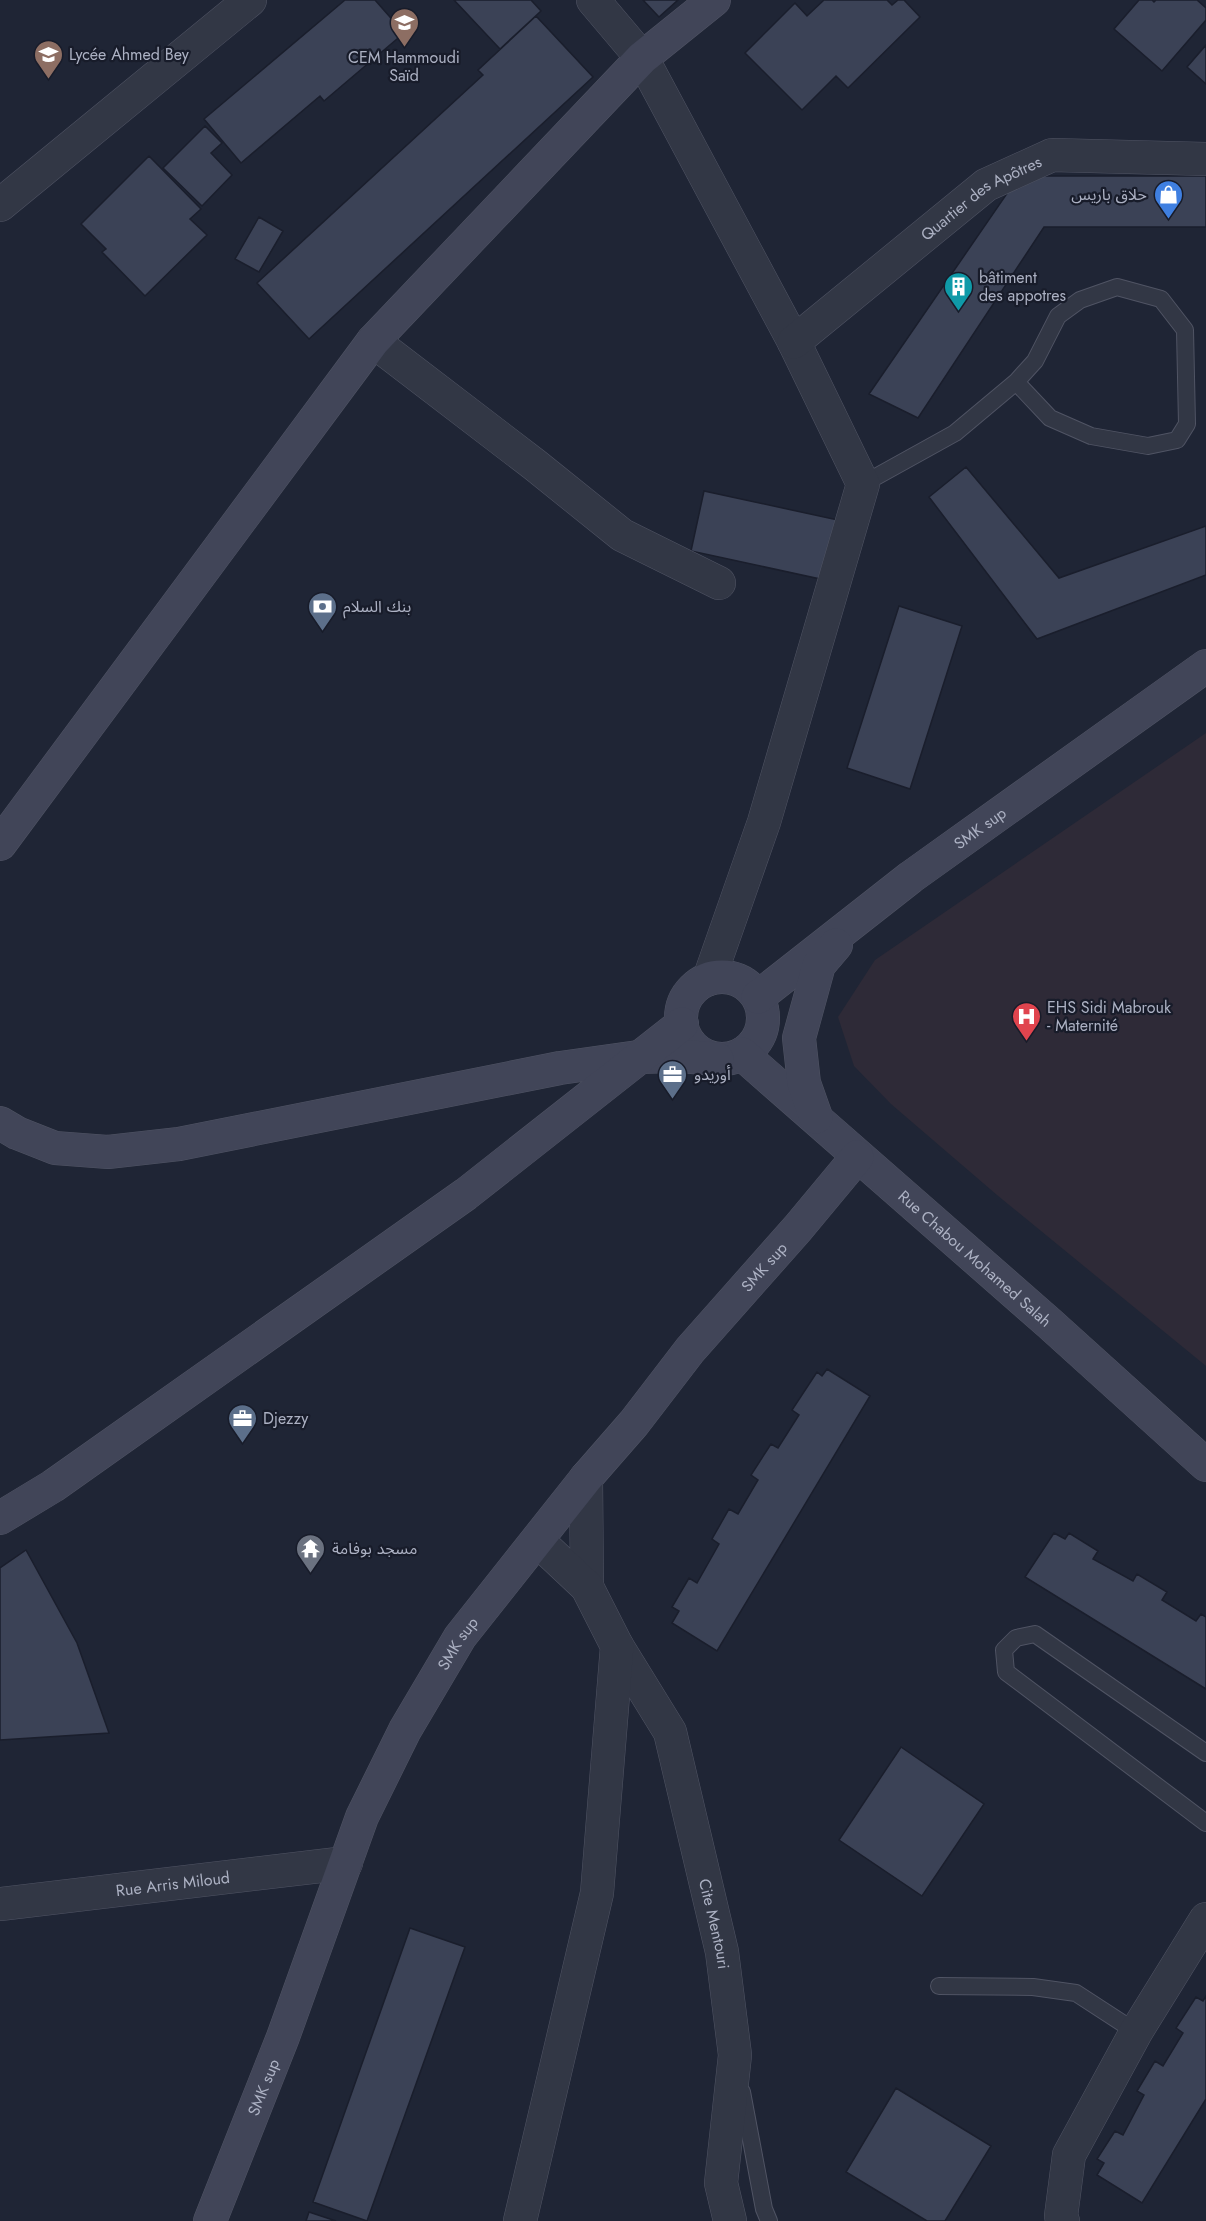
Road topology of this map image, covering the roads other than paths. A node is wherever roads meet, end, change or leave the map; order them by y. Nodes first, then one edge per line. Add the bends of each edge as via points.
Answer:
1 (250, 0) edge
2 (592, 0) edge
3 (714, 0) edge
4 (642, 58) junction
5 (1206, 159) edge
6 (0, 205) edge
7 (373, 341) junction
8 (794, 342) junction
9 (1016, 382) junction
10 (862, 484) junction
11 (720, 584) dead end
12 (1206, 666) edge
13 (0, 844) edge
14 (871, 907) junction
15 (709, 979) junction
16 (758, 997) junction
17 (682, 1024) junction
18 (730, 1056) junction
19 (638, 1057) junction
20 (816, 1118) junction
21 (0, 1122) edge
22 (857, 1157) junction
23 (1206, 1465) edge
24 (585, 1478) junction
25 (0, 1518) edge
26 (538, 1540) junction
27 (587, 1587) junction
28 (617, 1646) junction
29 (1206, 1753) edge
30 (1206, 1823) edge
31 (346, 1863) junction
32 (0, 1904) edge
33 (1206, 1919) edge
34 (939, 1986) dead end
35 (1136, 2032) junction
36 (735, 2055) junction
37 (210, 2221) edge
38 (520, 2221) edge
39 (730, 2221) edge
40 (769, 2221) edge
41 (1063, 2221) edge

1 - 6 street
2 - 4 street
3 - 4 main road
4 - 7 main road
4 - 8 street
5 - 8 street, Quartier des Apôtres via 1052,155 986,185
7 - 11 street via 622,535
7 - 13 main road
8 - 10 street
9 - 9 lane via 1035,361 1058,316 1080,300 1117,287 1161,299 1185,330 1187,424 1176,440 1148,446 1091,436 1050,418
9 - 10 lane via 955,433
10 - 15 street via 764,822
12 - 14 main road, SMK sup
14 - 16 main road, SMK sup
14 - 20 main road via 819,965 799,1038 804,1083
15 - 16 main road via 737,980
15 - 17 main road via 699,984 684,1002
16 - 18 main road via 763,1009 760,1035 753,1046
17 - 18 main road via 686,1037 704,1055
17 - 19 main road
18 - 19 main road
18 - 20 main road, Rue Chabou Mohamed Salah
19 - 21 main road via 491,1080 179,1144 108,1152 55,1148
19 - 25 main road via 466,1194 54,1486
20 - 22 main road, Rue Chabou Mohamed Salah
22 - 23 main road, Rue Chabou Mohamed Salah
22 - 24 main road, SMK sup
24 - 26 main road, SMK sup
24 - 27 street, Cite Mentouri
26 - 27 street, Cite Mentouri
26 - 31 main road, SMK sup via 460,1637 405,1730 362,1817
27 - 28 street, Cite Mentouri
28 - 36 street, Cite Mentouri via 670,1732 722,1952
28 - 38 street via 597,1893
29 - 30 lane via 1035,1634 1016,1638 1004,1650 1006,1672
31 - 32 street, Rue Arris Miloud
31 - 37 main road, SMK sup
33 - 35 street
34 - 35 lane via 1033,1987 1076,1993
35 - 41 street via 1070,2155
36 - 39 street, Cite Mentouri via 721,2183
36 - 40 lane

